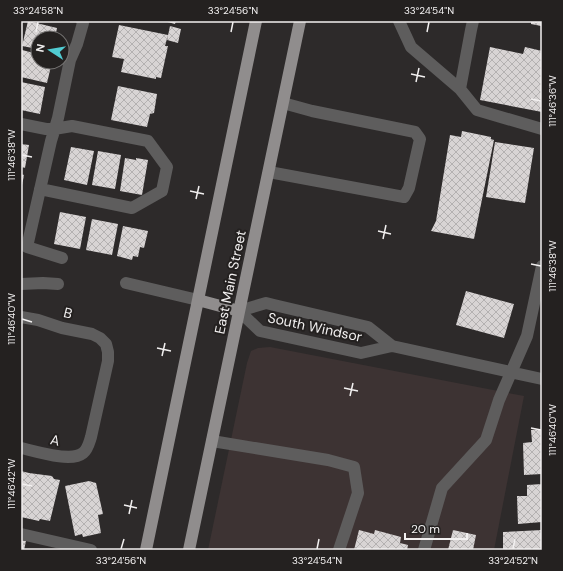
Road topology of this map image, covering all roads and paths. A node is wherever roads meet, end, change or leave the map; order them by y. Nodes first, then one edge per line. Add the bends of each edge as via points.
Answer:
1 (82, 21) edge
2 (256, 21) edge
3 (300, 21) edge
4 (399, 21) edge
5 (474, 21) edge
6 (460, 89) junction
7 (283, 103) junction
8 (21, 124) edge
9 (54, 129) junction
10 (542, 130) edge
11 (269, 172) junction
12 (40, 189) junction
13 (62, 258) dead end
14 (542, 266) edge
15 (126, 283) dead end
16 (21, 284) edge
17 (58, 284) dead end
18 (198, 300) junction
19 (239, 311) junction
20 (21, 317) edge
21 (392, 346) junction
22 (511, 372) junction
23 (542, 379) edge
24 (212, 441) junction
25 (21, 448) edge
26 (82, 454) joint
27 (21, 534) edge
28 (91, 550) edge
29 (146, 550) edge
30 (189, 550) edge
31 (339, 550) edge
32 (424, 550) edge

1 - 9 street
2 - 18 main road, East Main Street
3 - 7 main road, East Main Street
4 - 6 street via 411,47
5 - 6 street
6 - 10 street via 477,110
7 - 11 main road, East Main Street
7 - 11 street via 415,132 420,139 409,188 404,197
8 - 9 street
9 - 12 street
9 - 12 street via 72,126 148,141 167,166 162,191 132,208
11 - 19 main road, East Main Street
12 - 13 street via 27,247
14 - 22 street via 528,336
15 - 18 street
16 - 17 street
18 - 19 main road, South Windsor
18 - 29 main road, East Main Street
19 - 21 street, South Windsor via 266,304 274,305 368,327
19 - 21 street, South Windsor via 260,331 361,353
19 - 24 main road, East Main Street
20 - 26 street, B via 92,334 106,344 108,361 91,436
21 - 22 street, South Windsor
22 - 23 street, South Windsor
22 - 32 street via 498,400 486,440 442,488
24 - 30 main road, East Main Street
24 - 31 street via 328,460 354,467 358,493
25 - 26 street, A via 62,457 73,458
27 - 28 street

